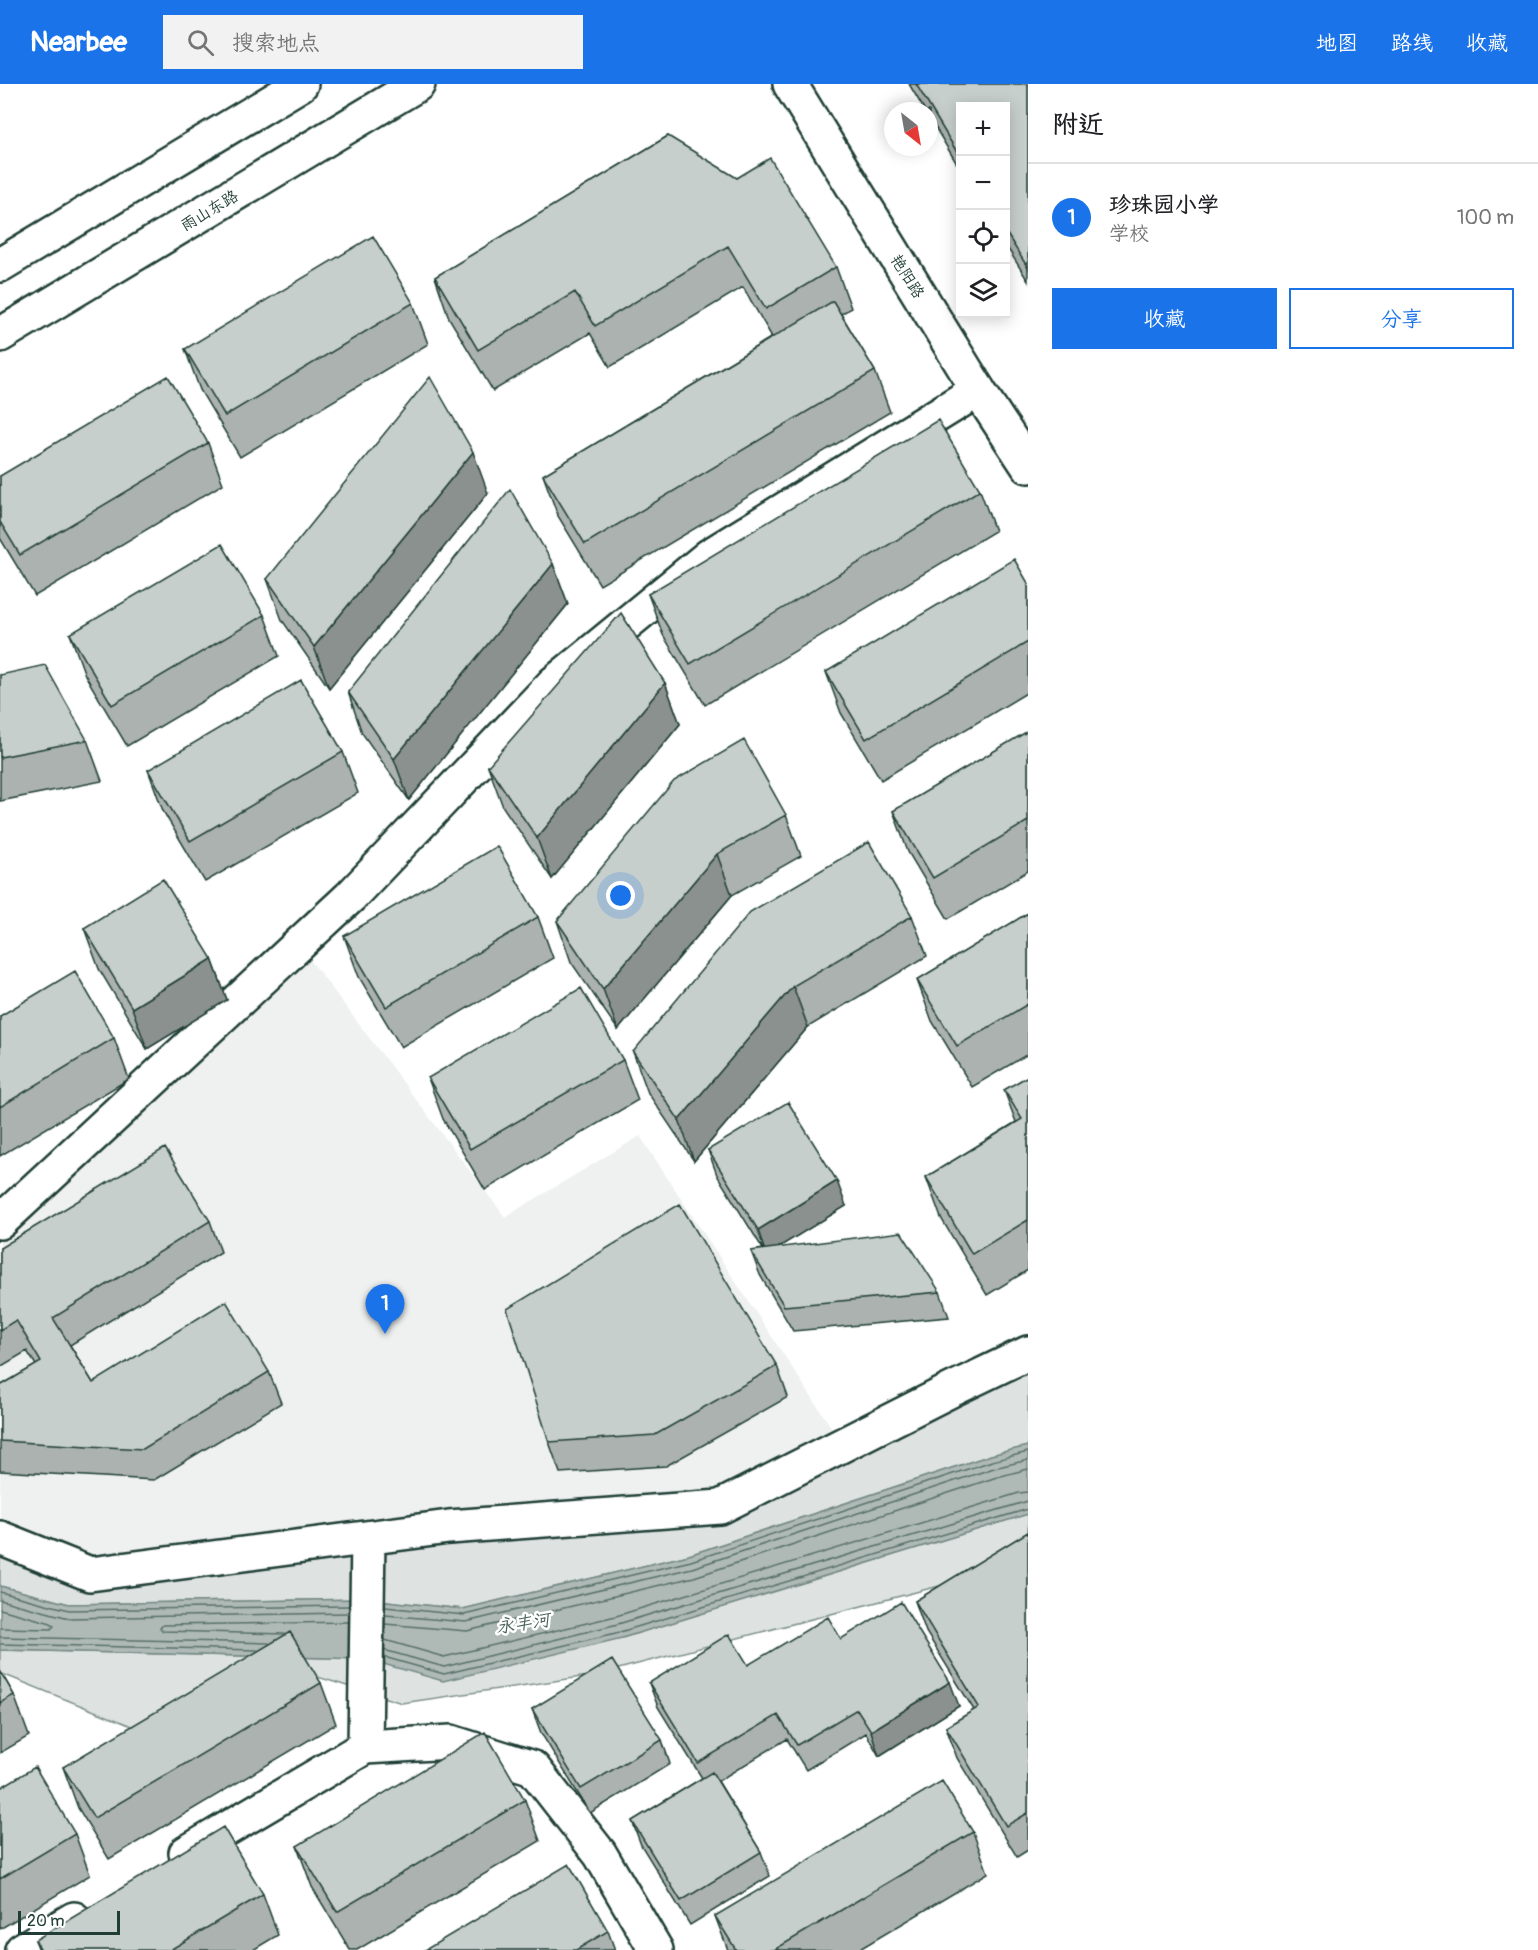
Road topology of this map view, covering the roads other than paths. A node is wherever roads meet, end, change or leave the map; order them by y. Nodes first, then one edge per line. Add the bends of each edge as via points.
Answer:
1 (301, 84) edge
2 (418, 84) edge
3 (790, 84) edge
4 (0, 265) edge
5 (0, 335) edge
6 (978, 390) junction
7 (1028, 466) edge
8 (0, 1222) edge
9 (1028, 1353) edge
10 (0, 1538) edge
11 (368, 1538) junction
12 (365, 1747) junction
13 (163, 1866) edge
14 (102, 1902) edge
15 (22, 1950) edge
16 (656, 1950) edge

1 - 4 street
2 - 5 street, 雨山东路
3 - 6 street, 艳阳路
6 - 7 street, 艳阳路
6 - 8 street via 709,556 554,683 350,897
9 - 11 street via 720,1508 449,1527
10 - 11 street via 90,1574
11 - 12 street
12 - 13 street
12 - 16 street via 451,1742 533,1768 600,1854
14 - 15 street

